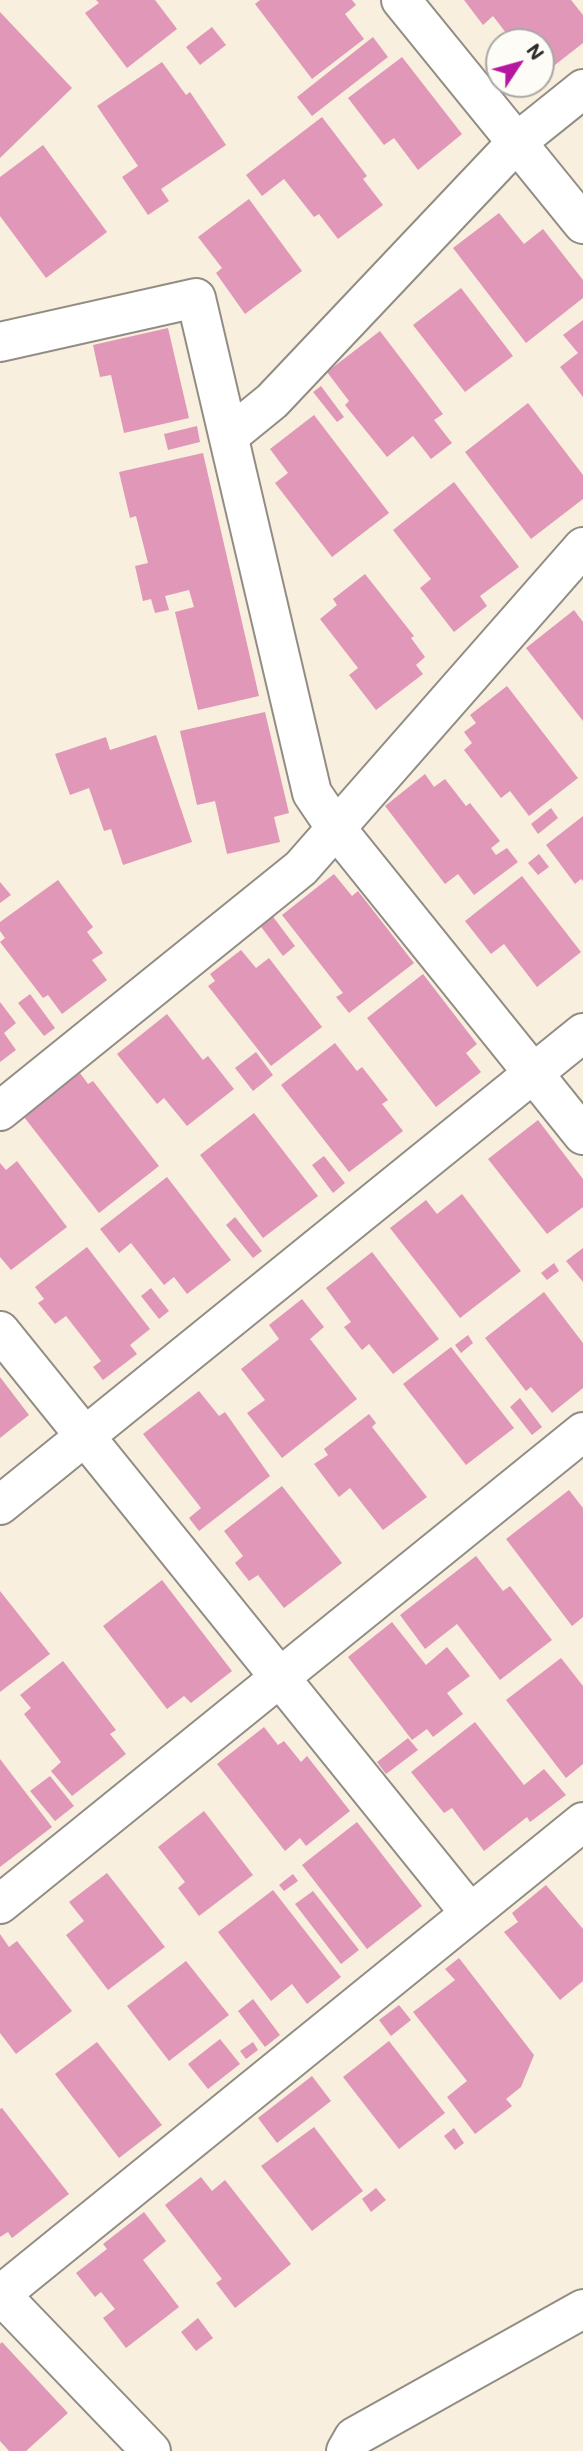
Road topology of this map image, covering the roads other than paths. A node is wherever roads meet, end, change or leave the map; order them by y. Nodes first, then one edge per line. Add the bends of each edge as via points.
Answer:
1 (401, 0) edge
2 (583, 89) edge
3 (517, 142) junction
4 (583, 224) edge
5 (0, 342) edge
6 (229, 436) junction
7 (583, 547) edge
8 (335, 827) junction
9 (583, 1033) edge
10 (533, 1073) junction
11 (0, 1111) edge
12 (583, 1135) edge
13 (0, 1331) edge
14 (583, 1432) edge
15 (85, 1436) junction
16 (0, 1506) edge
17 (280, 1677) junction
18 (583, 1822) edge
19 (0, 1904) edge
20 (470, 1913) junction
21 (0, 2295) edge
22 (583, 2309) edge
23 (151, 2451) edge
24 (346, 2451) edge

1 - 3 street
2 - 3 street
3 - 4 street
3 - 6 street via 272,401
5 - 6 street via 196,298
6 - 8 street via 312,793
7 - 8 street
8 - 10 street
8 - 11 street via 300,868
9 - 10 street
10 - 12 street
10 - 15 street
13 - 15 street
14 - 17 street
15 - 16 street
15 - 17 street
17 - 19 street
17 - 20 street
18 - 20 street
20 - 21 street
21 - 23 street
22 - 24 street via 354,2437

